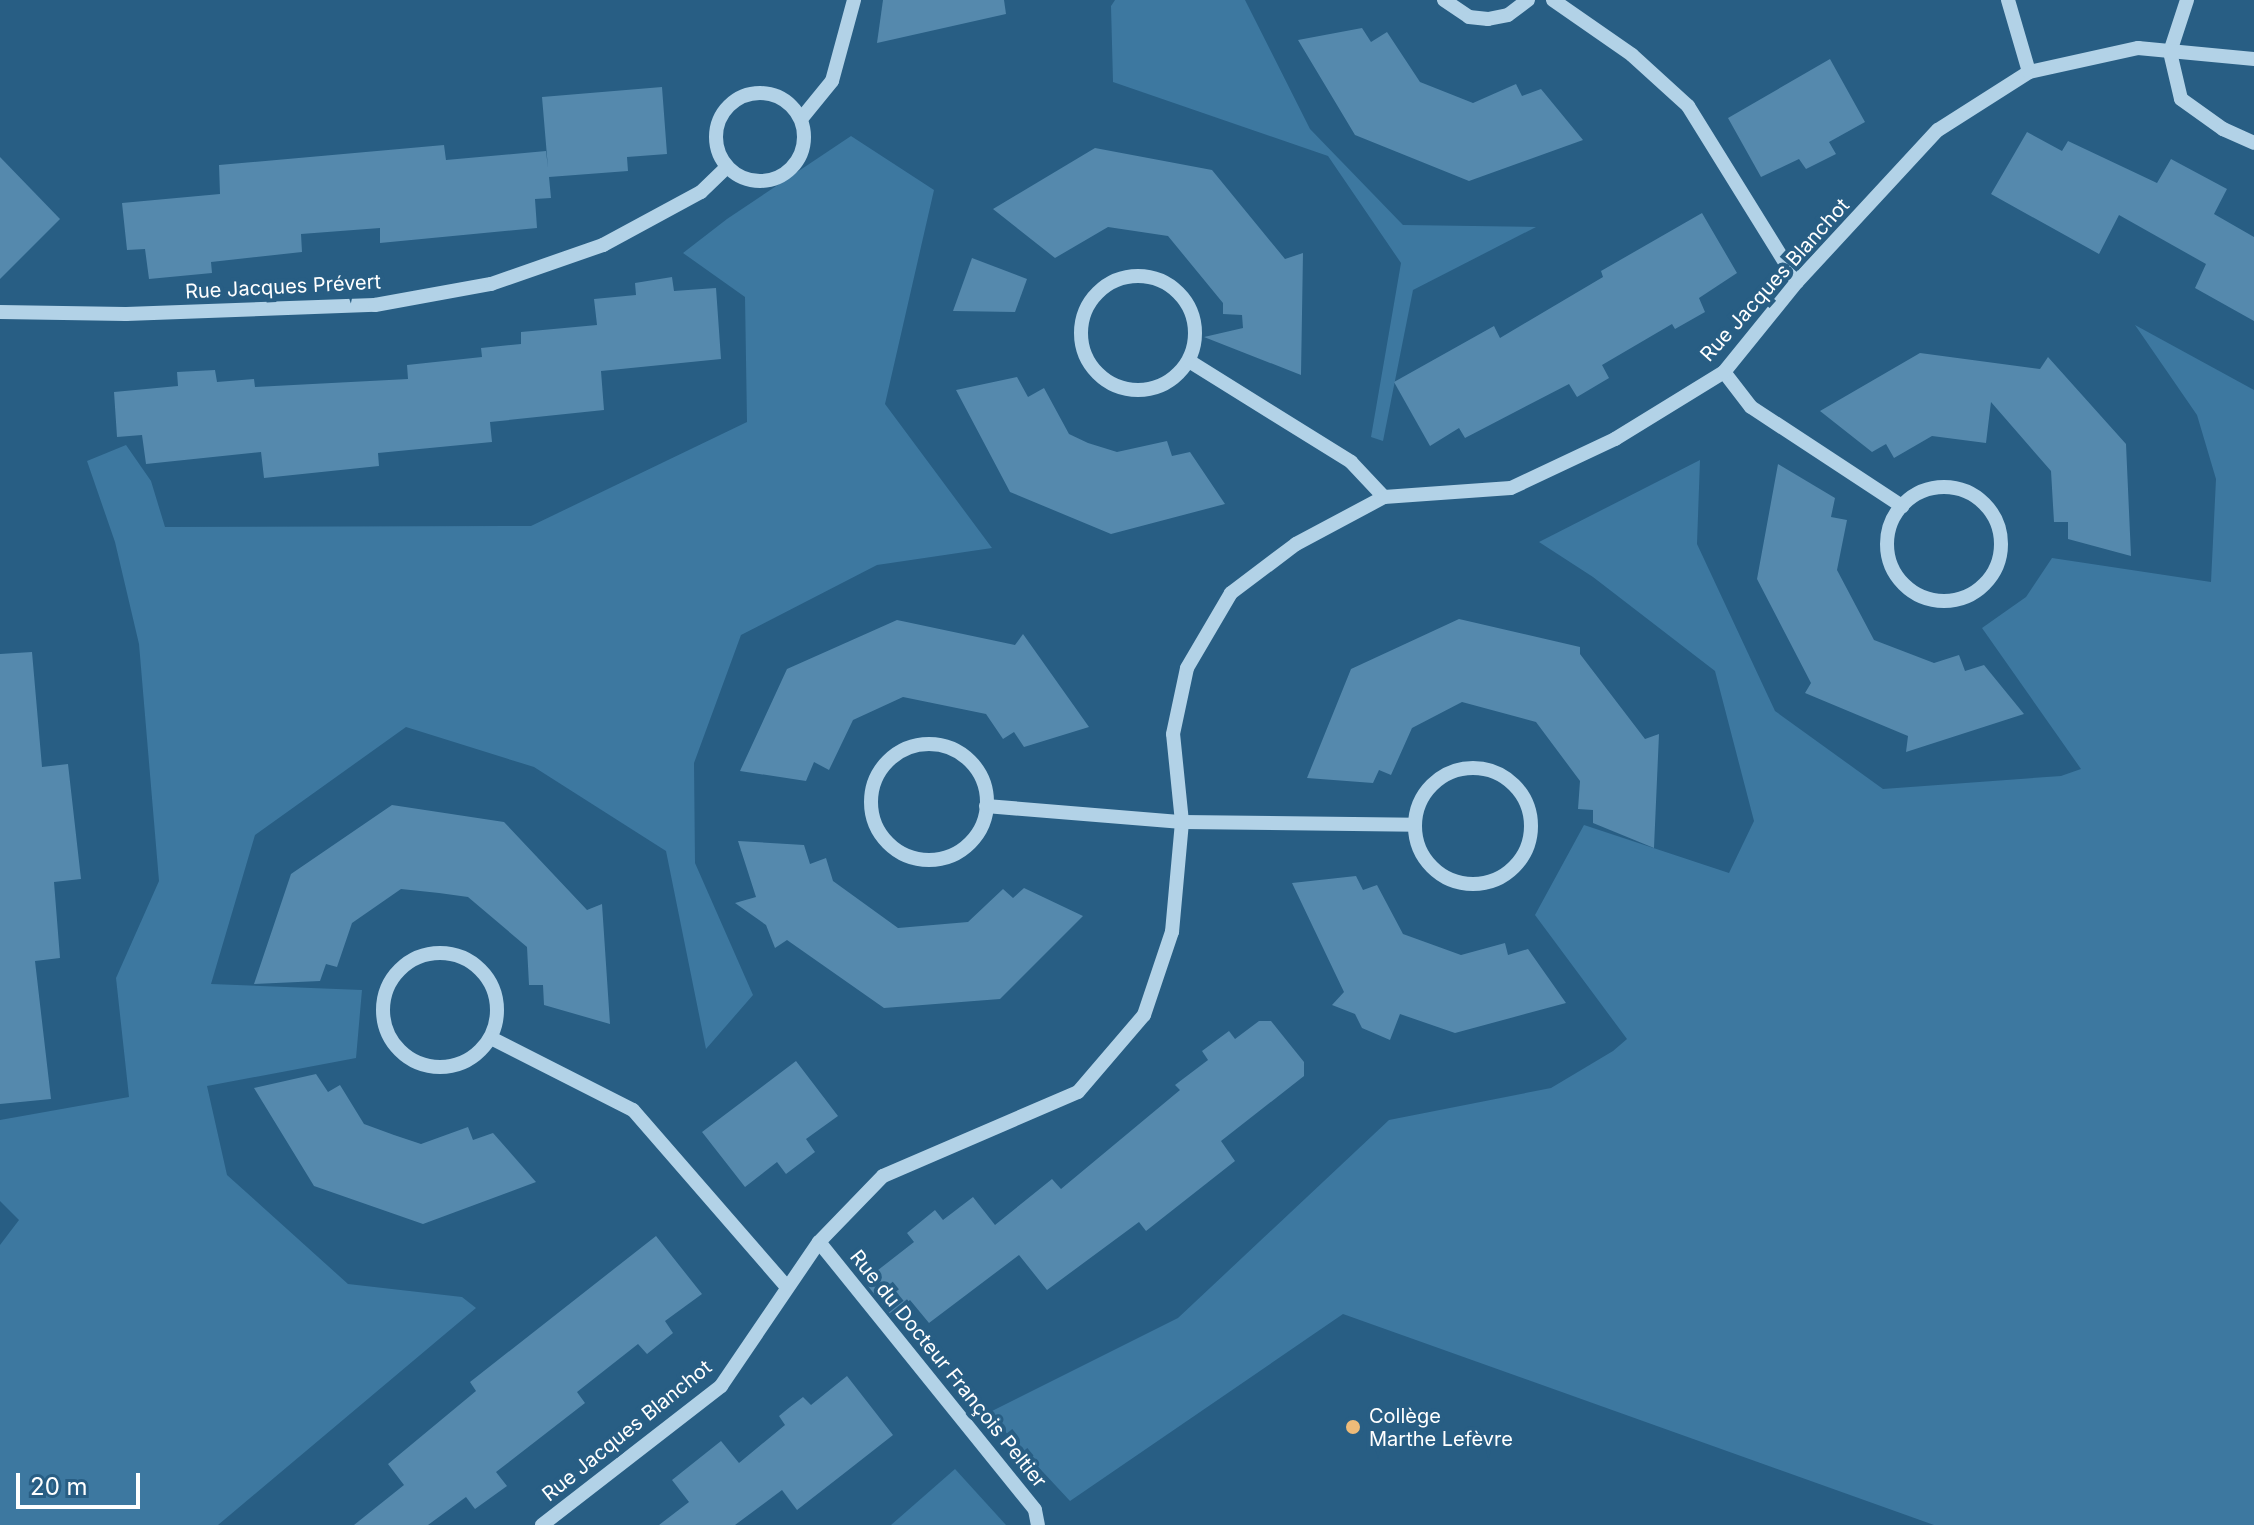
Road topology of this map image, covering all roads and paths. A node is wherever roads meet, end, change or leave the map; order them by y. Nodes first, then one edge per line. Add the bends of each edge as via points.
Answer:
1 (854, 0) edge
2 (1444, 0) edge
3 (1528, 0) edge
4 (1553, 0) edge
5 (2008, 0) edge
6 (2187, 0) edge
7 (2170, 52) junction
8 (2254, 59) edge
9 (2029, 72) junction
10 (801, 119) junction
11 (2254, 143) edge
12 (727, 167) junction
13 (1797, 282) junction
14 (0, 312) edge
15 (1189, 361) junction
16 (1724, 372) junction
17 (1384, 497) junction
18 (1902, 506) junction
19 (986, 806) junction
20 (1182, 822) junction
21 (1415, 825) junction
22 (491, 1038) junction
23 (819, 1242) junction
24 (787, 1287) junction
25 (542, 1525) edge
26 (1038, 1525) edge

1 - 10 street via 832,81
2 - 3 street via 1469,17 1488,19 1508,15
4 - 13 street via 1632,55 1688,106
5 - 9 street
6 - 7 street
7 - 8 street, Rue Jacques Blanchot
7 - 9 street, Rue Jacques Blanchot via 2138,48
7 - 11 street via 2181,99 2223,129
9 - 13 street, Rue Jacques Blanchot via 1938,130
10 - 12 street via 804,146 790,170 765,181 738,176
10 - 12 street via 780,97 750,94 737,100 725,110 716,139
12 - 14 street, Rue Jacques Prévert via 701,192 603,245 491,284 375,305 126,314
13 - 16 street, Rue Jacques Blanchot
15 - 15 street via 1195,323 1177,290 1142,275 1105,285 1091,298 1082,315 1083,353 1106,382 1143,391 1177,376
15 - 17 street via 1351,462
16 - 17 street, Rue Jacques Blanchot via 1615,439 1511,488
16 - 18 street via 1751,407
17 - 20 street, Rue Jacques Blanchot via 1296,544 1231,593 1187,668 1173,734
18 - 18 street via 1891,520 1886,544 1901,583 1918,596 1940,602 1982,589 1995,572 2002,549 1999,525 1988,506 1970,492 1950,487 1929,488
19 - 19 street via 985,788 971,764 950,748 931,744 896,754 878,775 871,801 874,821 898,852 937,860 971,842
19 - 20 street
20 - 21 street
20 - 23 street, Rue Jacques Blanchot via 1172,932 1144,1015 1078,1092 883,1176
21 - 21 street via 1427,862 1442,876 1470,883 1499,878 1515,866 1531,830 1522,795 1501,776 1476,768 1457,771 1427,791
22 - 22 street via 497,1020 494,992 479,968 464,957 426,954 409,961 385,991 385,1028 408,1059 425,1067 445,1068 471,1058
22 - 24 street via 633,1110
23 - 24 street, Rue Jacques Blanchot
23 - 26 street, Rue du Docteur François Peltier via 1035,1510
24 - 25 street, Rue Jacques Blanchot via 721,1386

